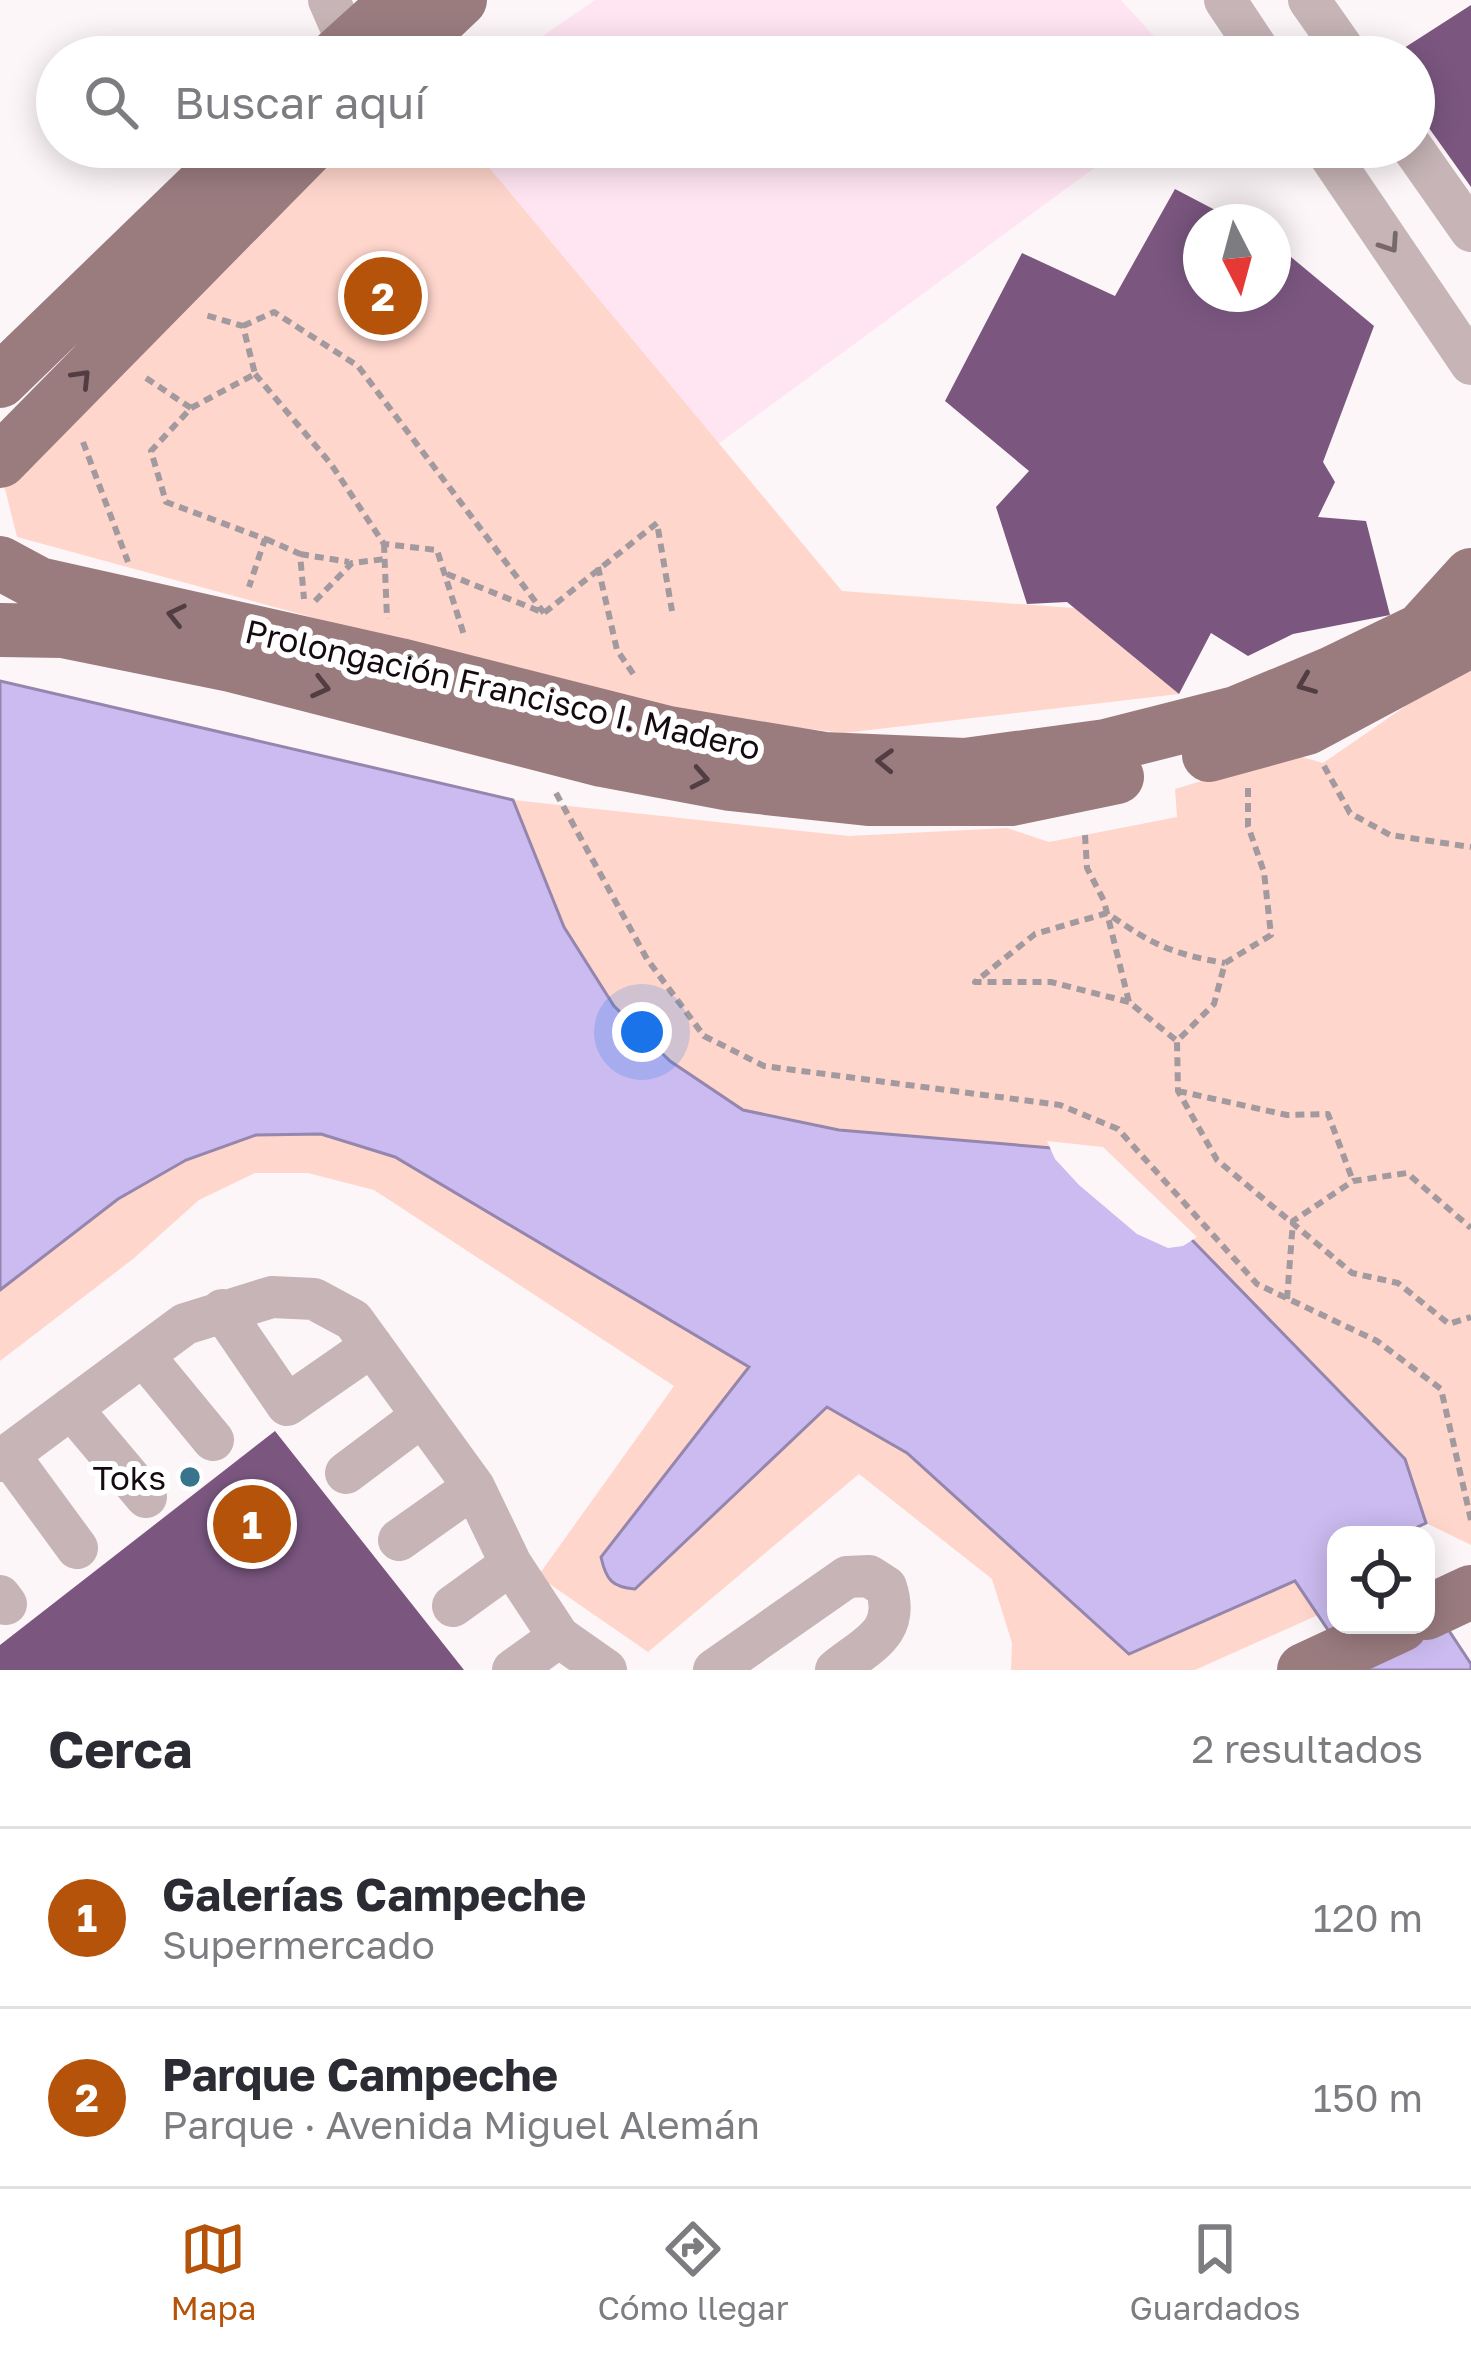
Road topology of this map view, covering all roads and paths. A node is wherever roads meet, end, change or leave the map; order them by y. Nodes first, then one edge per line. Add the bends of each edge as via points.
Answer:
1 (398, 0) edge
2 (460, 0) edge
3 (1225, 0) edge
4 (1309, 0) edge
5 (347, 36) edge
6 (422, 36) edge
7 (1249, 36) edge
8 (1334, 36) edge
9 (229, 168) edge
10 (279, 168) edge
11 (1338, 168) edge
12 (1427, 168) edge
13 (1471, 231) edge
14 (188, 233) junction
15 (197, 313) dead end
16 (243, 326) junction
17 (1471, 364) edge
18 (255, 374) junction
19 (0, 381) edge
20 (131, 393) dead end
21 (191, 408) junction
22 (0, 461) edge
23 (265, 539) junction
24 (384, 544) junction
25 (300, 554) junction
26 (385, 559) junction
27 (0, 563) edge
28 (352, 563) junction
29 (598, 566) junction
30 (446, 574) junction
31 (1471, 575) edge
32 (247, 594) dead end
33 (672, 610) dead end
34 (544, 613) junction
35 (0, 630) edge
36 (383, 632) dead end
37 (1471, 640) edge
38 (470, 656) dead end
39 (642, 688) dead end
40 (1323, 763) dead end
41 (1248, 786) dead end
42 (555, 791) dead end
43 (1084, 835) dead end
44 (1471, 847) edge
45 (1107, 914) junction
46 (1225, 963) junction
47 (1129, 1002) junction
48 (1178, 1041) junction
49 (1178, 1091) junction
50 (1353, 1181) junction
51 (1293, 1221) junction
52 (1471, 1228) edge
53 (1287, 1299) junction
54 (222, 1310) junction
55 (1471, 1317) edge
56 (372, 1346) junction
57 (143, 1355) junction
58 (71, 1408) junction
59 (422, 1416) junction
60 (213, 1440) dead end
61 (4, 1458) edge
62 (346, 1473) dead end
63 (475, 1486) junction
64 (146, 1497) dead end
65 (1471, 1520) edge
66 (399, 1540) dead end
67 (77, 1549) dead end
68 (511, 1564) junction
69 (453, 1606) dead end
70 (1382, 1634) edge
71 (559, 1636) junction
72 (1315, 1665) edge
73 (513, 1670) edge
74 (606, 1670) edge
75 (714, 1670) edge
76 (836, 1670) edge

1 - 5 main road
2 - 6 main road
3 - 7 street
4 - 8 street
9 - 14 main road
10 - 14 main road
11 -> 17 street
12 - 13 street
14 - 19 main road
22 -> 14 main road
15 - 16 path
16 - 18 path
16 - 34 path via 274,312 358,366
18 - 21 path
18 - 24 path via 331,464
20 - 21 path via 146,377
21 - 23 path via 152,451 166,502
23 - 25 path
23 - 32 path
24 - 26 path
24 - 30 path via 437,550
25 - 28 path
25 - 28 path via 306,610
26 - 28 path
26 - 36 path
31 -> 27 main road, Prolongación Francisco I. Madero via 1421,630 1237,712 1106,746 965,765 824,759 668,733 39,584
29 - 33 path via 657,523
29 - 34 path
29 - 39 path via 617,650
30 - 34 path
30 - 38 path
35 -> 37 main road, Prolongación Francisco I. Madero via 63,632 230,665 602,760 868,799 1011,799 1175,765 1307,728
40 - 44 path via 1350,813 1390,835
41 - 46 path via 1248,826 1264,872 1271,935
42 - 53 path via 647,959 704,1036 764,1066 1060,1105 1118,1129 1257,1284
43 - 45 path
45 - 46 path via 1178,955
45 - 47 path
45 - 47 path via 1035,934 975,982 1051,982
46 - 48 path via 1214,1004
47 - 48 path
48 - 49 path
49 - 50 path via 1287,1115 1328,1114
49 - 51 path via 1217,1160
50 - 51 path
50 - 52 path via 1406,1173
51 - 53 path
51 - 55 path via 1352,1274 1399,1283 1449,1324
53 - 65 path via 1377,1341 1441,1389
54 - 56 street via 314,1299 353,1320
54 - 56 street via 287,1405
54 - 57 street via 185,1324
56 - 59 street
57 - 58 street
57 - 60 street
58 - 61 street
58 - 64 street
59 - 62 street
59 - 63 street
61 - 67 street
63 - 66 street
63 - 68 street
68 - 69 street
68 - 71 street
70 - 72 main road
71 - 73 street
71 - 74 street
75 - 76 street via 847,1577 869,1576 886,1587 893,1609 887,1629

